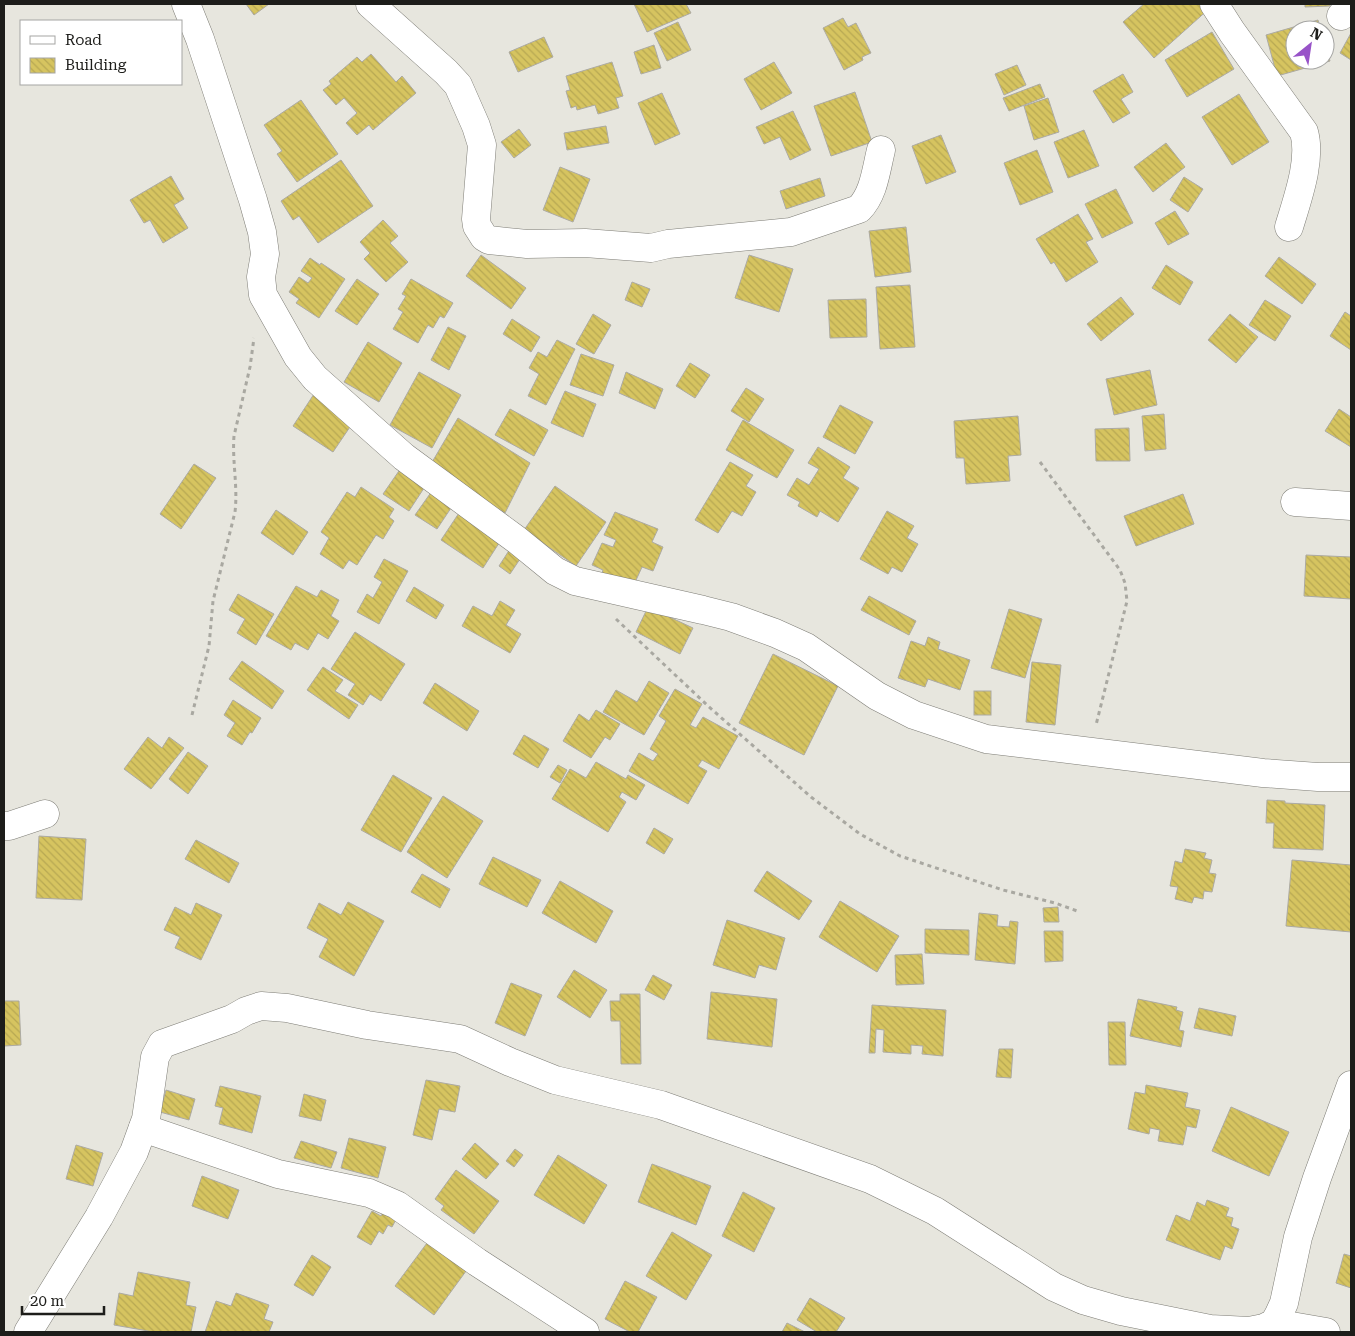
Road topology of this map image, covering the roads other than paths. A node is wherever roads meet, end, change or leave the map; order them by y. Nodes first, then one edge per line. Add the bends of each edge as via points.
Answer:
1 (186, 4) edge
2 (370, 4) edge
3 (1214, 4) edge
4 (881, 150) dead end
5 (1289, 227) dead end
6 (1295, 502) dead end
7 (1351, 506) edge
8 (1351, 777) edge
9 (45, 814) dead end
10 (4, 826) edge
11 (1351, 1085) edge
12 (143, 1128) junction
13 (1274, 1323) junction
14 (28, 1332) edge
15 (585, 1332) edge
16 (1326, 1332) edge

1 - 8 street via 262,232 265,254 261,277 263,295 298,358 315,378 404,457 555,570 570,579 731,617 775,633 806,647 878,696 914,714 986,739 1263,773
2 - 4 street via 458,86 482,145 476,219 480,233 489,240 650,248 791,232 858,209 864,204
3 - 5 street via 1304,132 1305,161
6 - 7 street
9 - 10 street
11 - 13 street via 1317,1178 1298,1237 1284,1303
12 - 13 street via 150,1103 155,1057 162,1044 261,1006 287,1008 367,1025 460,1039 555,1080 661,1105 870,1180 935,1211 1054,1287 1083,1300 1210,1330 1249,1331
12 - 14 street via 130,1160 99,1217
12 - 15 street via 278,1174 385,1199
13 - 16 street

